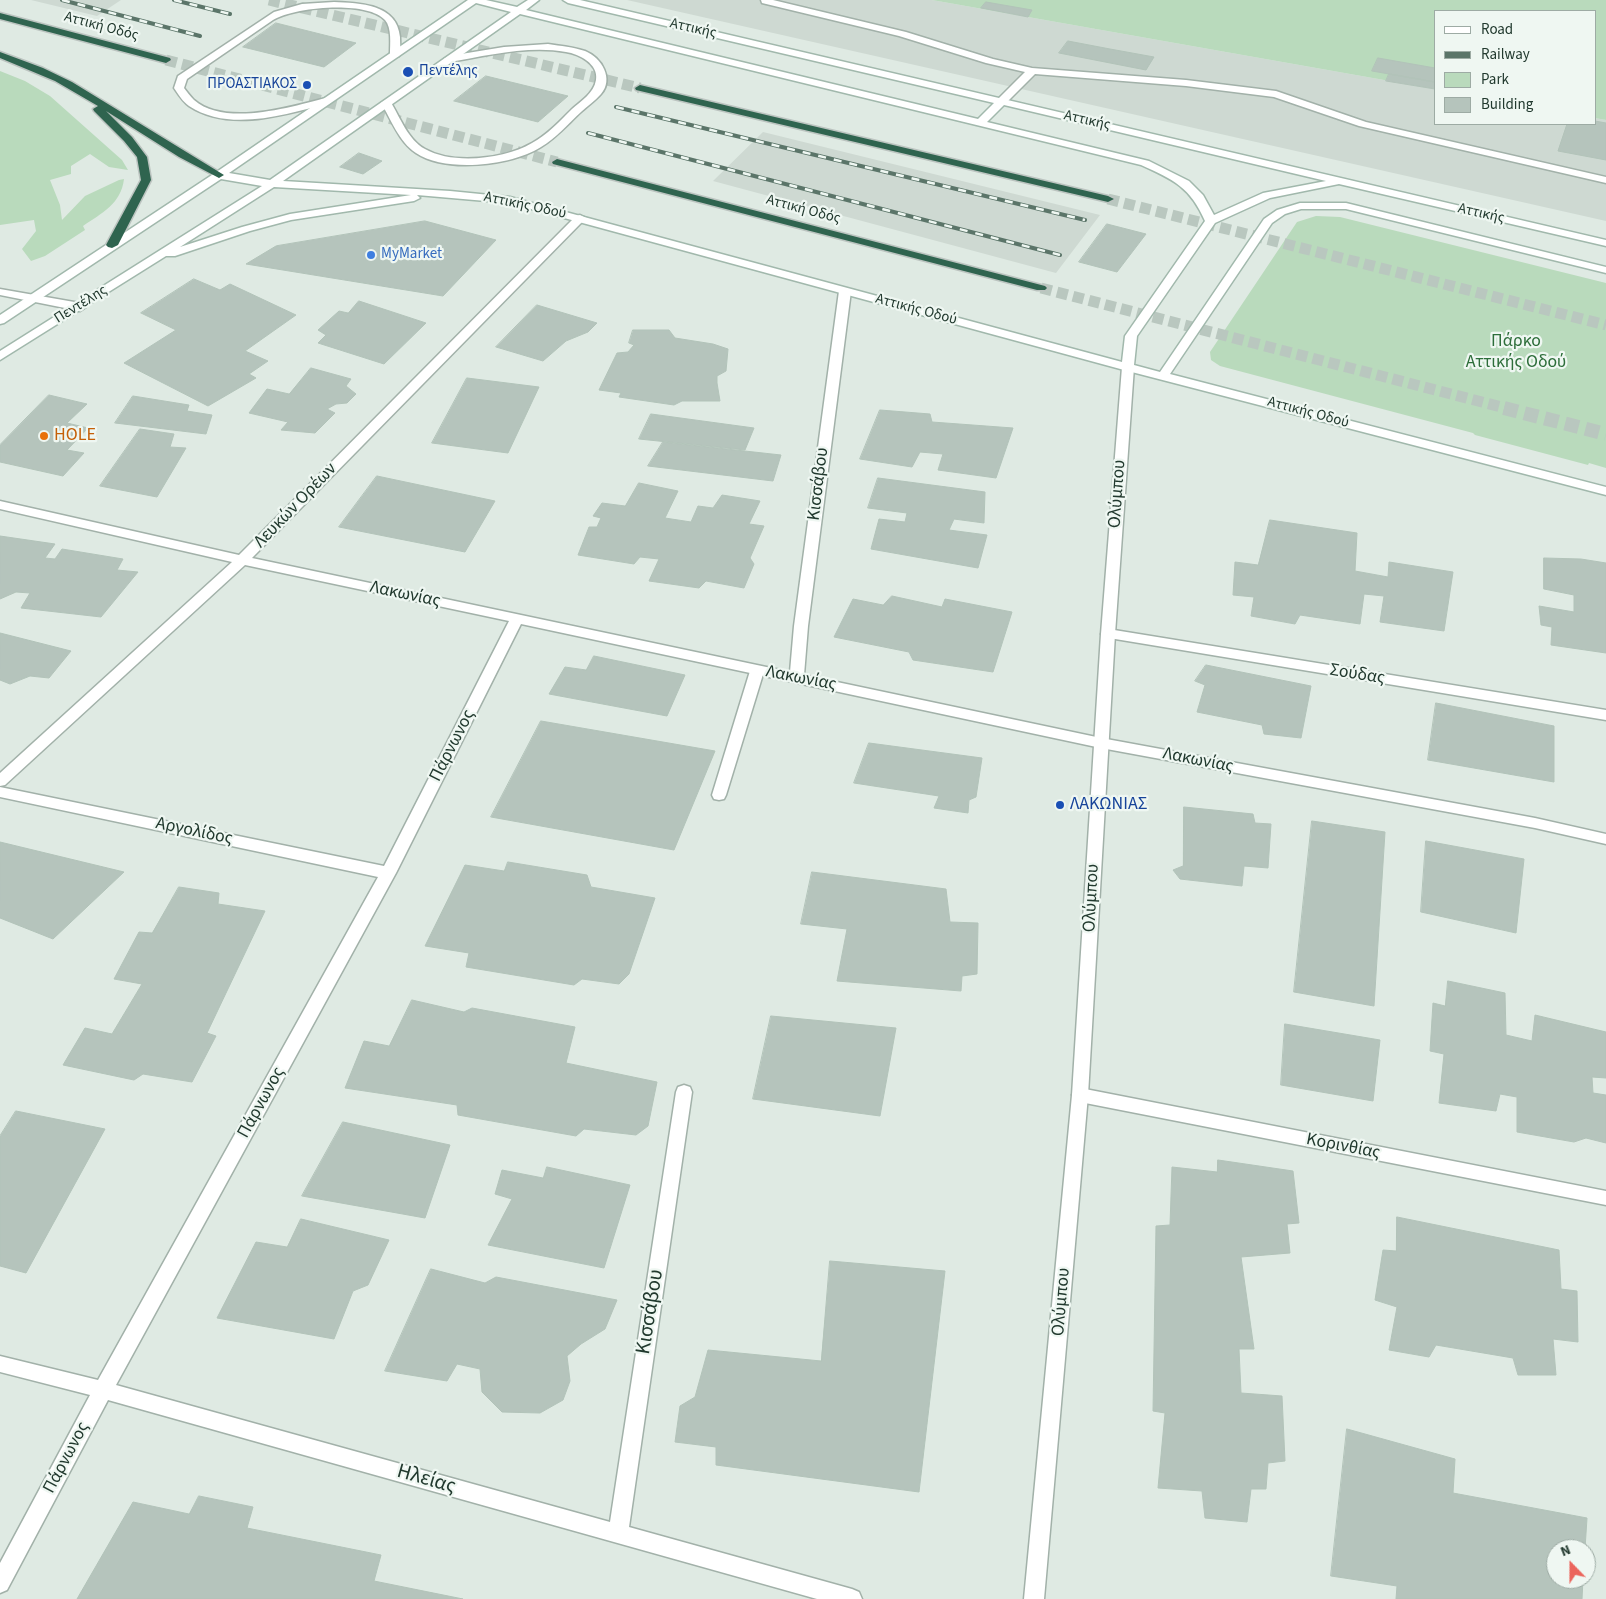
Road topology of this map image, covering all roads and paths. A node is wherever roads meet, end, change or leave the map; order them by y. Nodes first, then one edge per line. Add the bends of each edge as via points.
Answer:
1 (474, 0) edge
2 (534, 0) edge
3 (568, 0) edge
4 (765, 1) edge
5 (518, 11) junction
6 (0, 16) edge
7 (395, 54) junction
8 (0, 55) edge
9 (166, 60) tunnel mouth
10 (449, 60) junction
11 (1032, 71) junction
12 (640, 88) tunnel mouth
13 (77, 89) junction
14 (326, 101) junction
15 (1002, 101) junction
16 (386, 104) junction
17 (981, 122) junction
18 (557, 162) tunnel mouth
19 (219, 175) junction
20 (1606, 180) edge
21 (1343, 182) junction
22 (272, 184) junction
23 (450, 194) junction
24 (1108, 199) tunnel mouth
25 (580, 218) junction
26 (1211, 221) junction
27 (1606, 243) edge
28 (112, 245) junction
29 (149, 261) junction
30 (1606, 270) edge
31 (1041, 288) tunnel mouth
32 (845, 291) junction
33 (0, 292) edge
34 (33, 298) junction
35 (80, 306) junction
36 (0, 320) edge
37 (0, 356) edge
38 (1128, 367) junction
39 (1162, 376) junction
40 (1606, 491) edge
41 (0, 504) edge
42 (242, 560) junction
43 (517, 619) junction
44 (1108, 634) junction
45 (757, 670) junction
46 (797, 678) junction
47 (1606, 716) edge
48 (1101, 743) junction
49 (0, 781) edge
50 (0, 792) edge
51 (719, 795) dead end
52 (1606, 839) edge
53 (388, 873) junction
54 (684, 1092) dead end
55 (1080, 1095) junction
56 (1606, 1198) edge
57 (0, 1364) edge
58 (103, 1390) junction
59 (618, 1533) junction
60 (0, 1583) edge
61 (852, 1599) edge
62 (1034, 1599) edge

1 - 5 main road, Αττικής
1 - 7 main road, Πεντέλης
2 - 5 main road, Πεντέλης
3 - 15 main road, Αττικής
4 - 11 main road via 902,34 990,62
5 - 10 main road, Πεντέλης
5 - 17 main road, Αττικής
6 - 9 highway, Αττική Οδός
7 - 14 main road, Πεντέλης
7 - 14 main road via 392,24 379,10 355,3 304,7 278,14 182,78 179,88 185,99 195,106 236,116 270,115
8 - 13 highway via 41,70
10 - 16 main road, Πεντέλης
10 - 16 main road via 523,47 548,47 592,59 602,72 602,81 597,92 536,145 492,159 445,159 422,152 409,141
11 - 15 main road
11 - 20 main road via 1186,83 1276,94 1362,124
12 - 24 highway
13 - 19 highway
13 - 28 highway via 142,157 146,180
14 - 19 main road, Πεντέλης
15 - 17 main road
15 - 21 main road, Αττικής
16 - 22 main road, Πεντέλης
17 - 26 main road, Αττικής via 1145,163 1171,174 1195,190
18 - 31 highway, Αττική Οδός
19 - 22 main road, Αττικής Οδού
19 - 28 main road, Πεντέλης
21 - 26 main road via 1267,196
21 - 27 main road, Αττικής
22 - 23 main road, Αττικής Οδού
22 - 29 main road, Πεντέλης
23 - 25 main road, Αττικής Οδού via 510,200
23 - 29 main road via 290,217
25 - 32 main road, Αττικής Οδού
25 - 42 main road, Λευκών Ορέων
26 - 38 main road, Ολύμπου via 1130,336
28 - 34 main road, Πεντέλης
29 - 35 main road, Πεντέλης
30 - 39 main road via 1346,206 1300,206 1280,212 1268,221
32 - 38 main road, Αττικής Οδού
32 - 46 main road, Κισσάβου
33 - 34 main road
34 - 35 main road
34 - 36 main road, Πεντέλης
35 - 37 main road, Πεντέλης
38 - 39 main road, Αττικής Οδού
38 - 44 main road, Ολύμπου
39 - 40 main road, Αττικής Οδού
41 - 42 main road, Λακωνίας
42 - 43 main road, Λακωνίας
42 - 49 main road, Λευκών Ορέων
43 - 45 main road, Λακωνίας
43 - 53 main road, Πάρνωνος
44 - 47 main road, Σούδας
44 - 48 main road, Ολύμπου
45 - 46 main road, Λακωνίας
45 - 51 main road
46 - 48 main road, Λακωνίας
48 - 52 main road, Λακωνίας
48 - 55 main road, Ολύμπου
50 - 53 main road, Αργολίδος
53 - 58 main road, Πάρνωνος
54 - 59 main road, Κισσάβου
55 - 56 main road, Κορινθίας
55 - 62 main road, Ολύμπου
57 - 58 main road, Ηλείας
58 - 59 main road, Ηλείας
58 - 60 main road, Πάρνωνος
59 - 61 main road, Ηλείας

